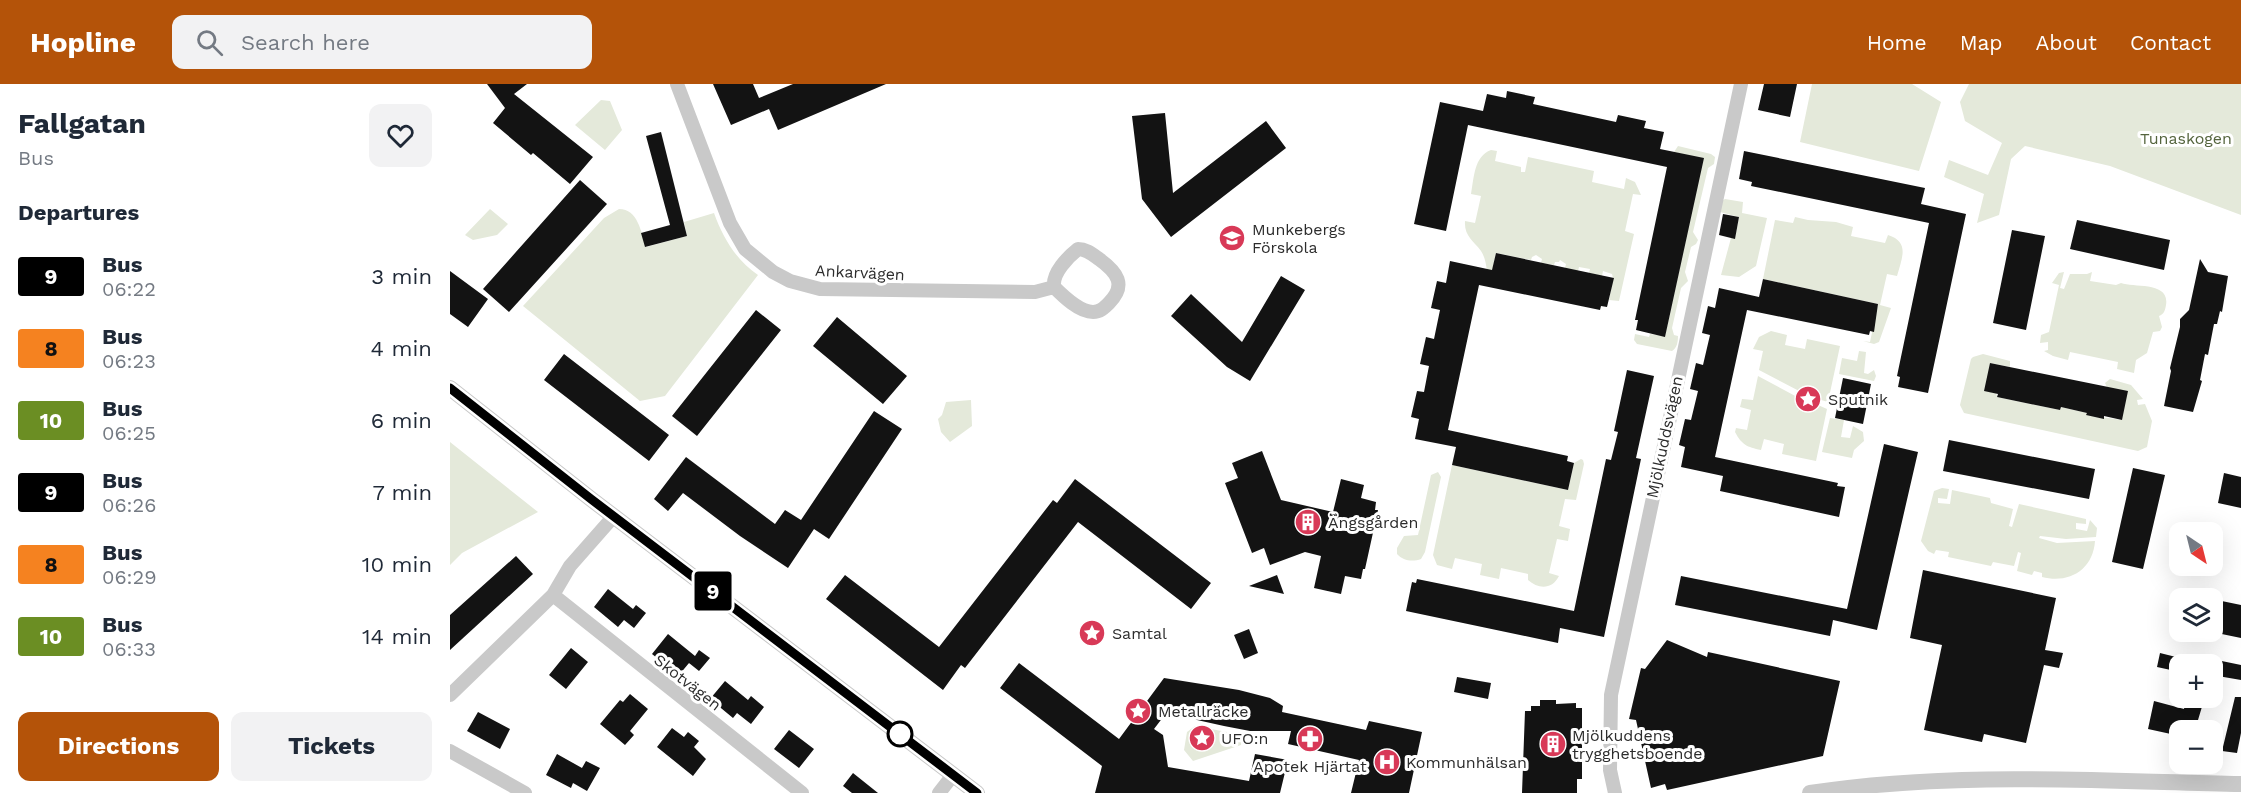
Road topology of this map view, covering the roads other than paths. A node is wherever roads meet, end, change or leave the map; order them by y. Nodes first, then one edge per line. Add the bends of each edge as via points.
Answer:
1 (677, 84) edge
2 (1741, 84) edge
3 (1054, 287) junction
4 (450, 388) edge
5 (614, 516) junction
6 (554, 595) junction
7 (450, 695) edge
8 (450, 751) edge
9 (953, 775) junction
10 (2241, 784) edge
11 (525, 793) edge
12 (802, 793) edge
13 (939, 793) edge
14 (977, 793) edge
15 (1615, 793) edge
16 (1810, 793) edge

1 - 3 street, Ankarvägen via 730,223 745,249 773,272 804,286 847,291 1035,292
2 - 15 street, Mjölkuddsvägen via 1611,695 1610,770
3 - 3 street via 1077,306 1094,312 1111,302 1119,282 1102,261 1078,249 1053,281
4 - 5 street
5 - 6 street via 570,566
5 - 9 street
6 - 7 street
6 - 12 street, Skotvägen
8 - 11 street
9 - 13 street
9 - 14 street
10 - 16 street via 1996,778 1922,780

